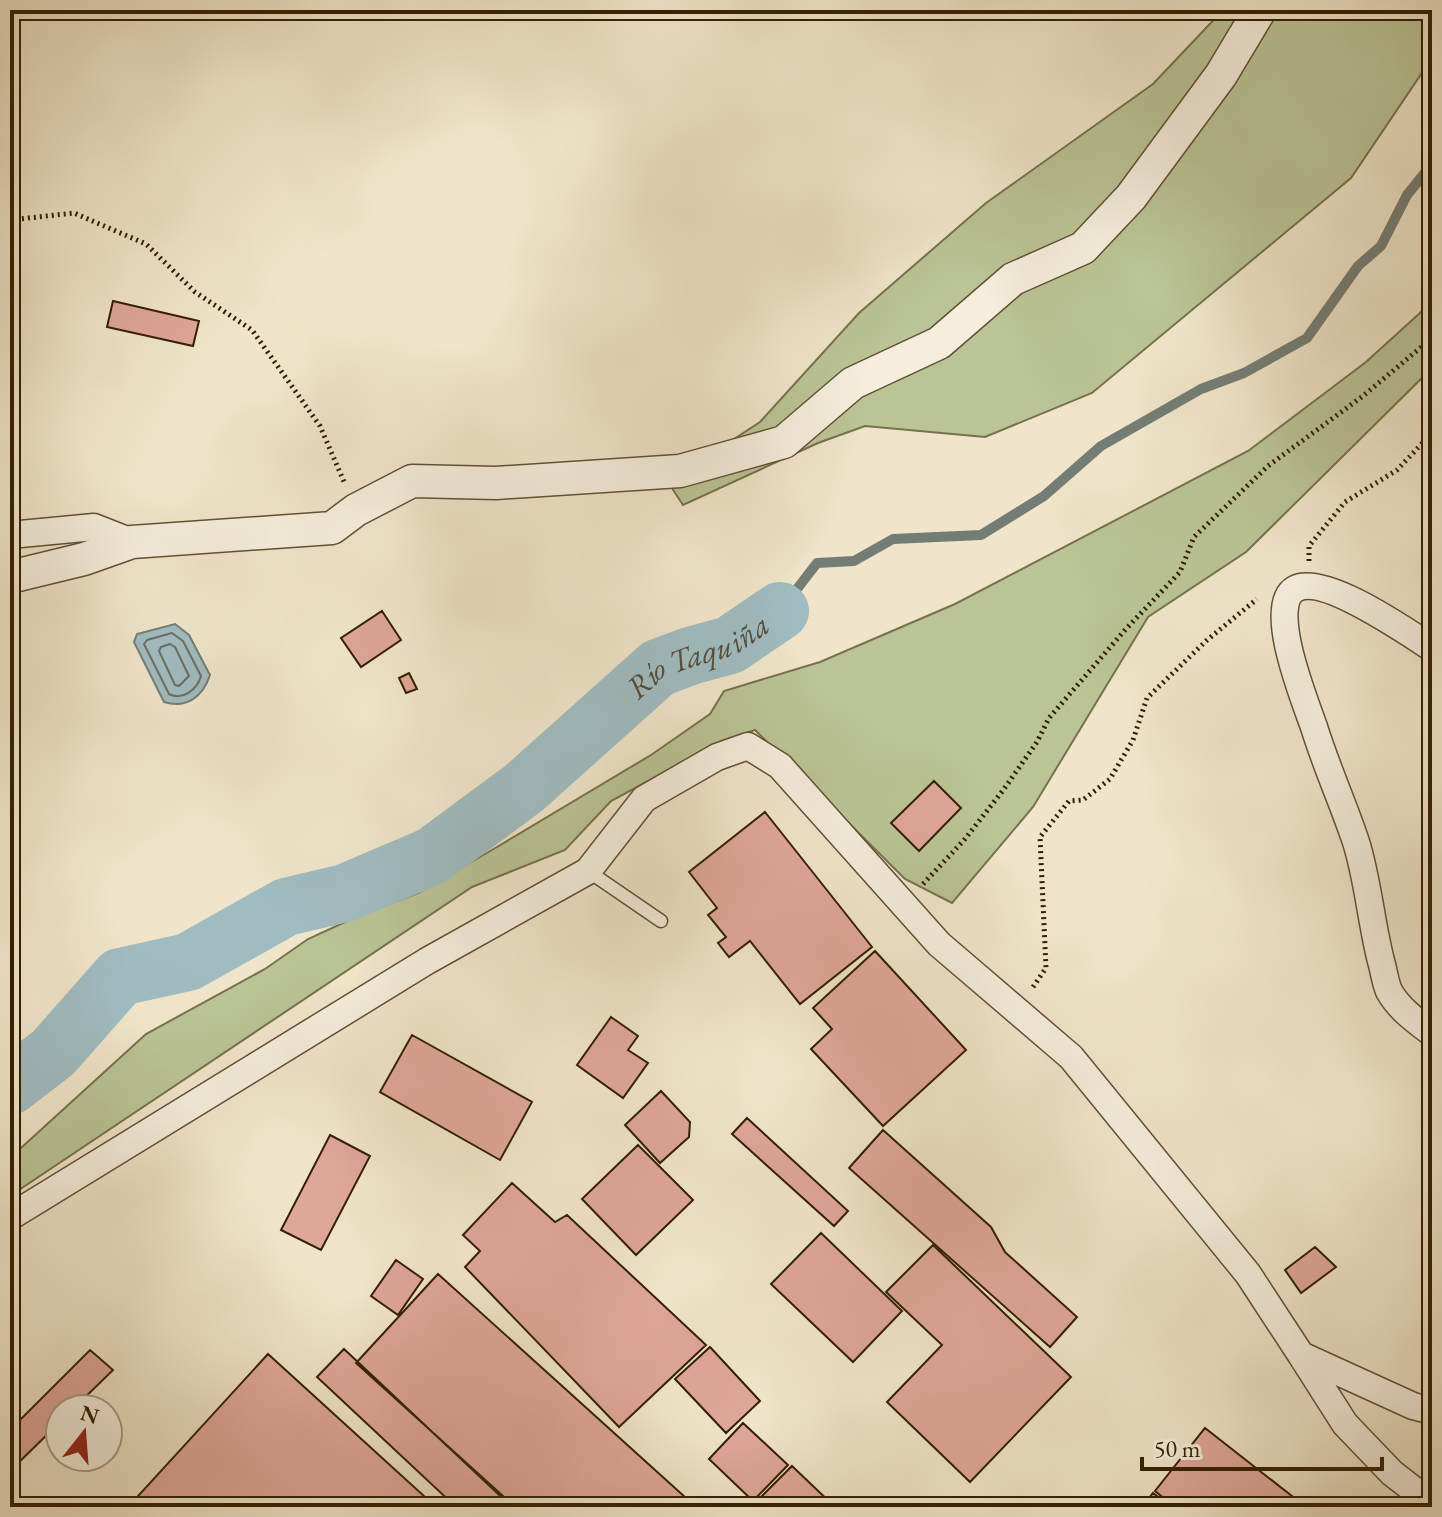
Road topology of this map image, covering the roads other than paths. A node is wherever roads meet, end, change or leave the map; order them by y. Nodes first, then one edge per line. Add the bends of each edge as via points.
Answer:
1 (1260, 10) edge
2 (10, 535) edge
3 (132, 542) junction
4 (10, 577) edge
5 (1432, 648) edge
6 (588, 871) junction
7 (661, 921) dead end
8 (1432, 1033) edge
9 (10, 1217) edge
10 (1301, 1355) junction
11 (1432, 1411) edge
12 (1432, 1504) edge

1 - 3 street via 1221,75 1131,197 1083,248 1013,279 939,343 853,383 784,442 680,471 496,483 412,481 332,528
2 - 3 street via 94,527
3 - 4 street
5 - 8 street via 1363,604 1309,586 1296,588 1285,598 1290,654 1356,843 1388,989 1404,1012
6 - 7 lane
6 - 9 street via 413,969
6 - 10 street via 644,799 717,757 748,746 780,766 939,944 1071,1057 1248,1274
10 - 11 street
10 - 12 street via 1345,1424 1392,1473

